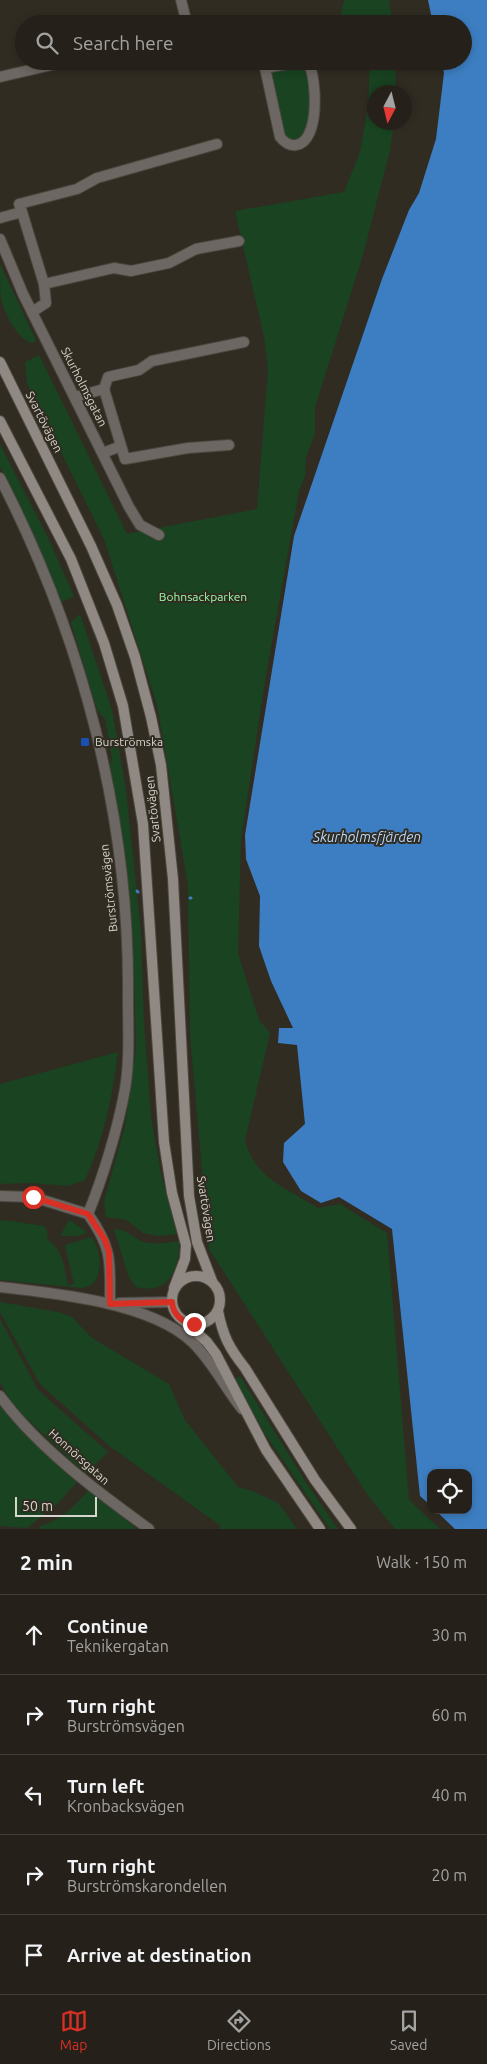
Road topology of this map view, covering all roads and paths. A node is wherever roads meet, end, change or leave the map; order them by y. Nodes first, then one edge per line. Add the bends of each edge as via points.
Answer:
1 (181, 0) edge
2 (185, 15) edge
3 (28, 70) edge
4 (265, 70) edge
5 (310, 70) edge
6 (0, 76) edge
7 (217, 144) dead end
8 (22, 212) junction
9 (0, 218) edge
10 (0, 239) edge
11 (239, 240) dead end
12 (44, 284) junction
13 (32, 312) junction
14 (244, 342) dead end
15 (0, 362) edge
16 (104, 389) junction
17 (75, 397) junction
18 (0, 420) edge
19 (229, 445) dead end
20 (121, 446) junction
21 (103, 453) junction
22 (0, 478) edge
23 (159, 535) dead end
24 (0, 1196) edge
25 (88, 1214) junction
26 (212, 1281) junction
27 (0, 1287) edge
28 (174, 1288) junction
29 (172, 1302) junction
30 (110, 1304) junction
31 (218, 1311) junction
32 (185, 1322) junction
33 (0, 1396) edge
34 (245, 1413) junction
35 (150, 1529) edge
36 (320, 1529) edge
37 (351, 1529) edge

1 - 2 street
3 - 6 street
4 - 5 street via 280,137 294,146 305,142 312,130 314,86
7 - 8 street via 19,204
8 - 9 street
8 - 12 street
10 - 13 street, Skurholmsgatan
11 - 12 street via 196,250 169,263 131,272 114,268
12 - 13 street via 46,303
13 - 17 street, Skurholmsgatan
14 - 16 street via 152,361 138,370 108,377
15 - 26 main road, Svartövägen via 117,605 135,657 150,717 161,765 173,880 188,1184 197,1242
16 - 17 street
16 - 20 street
17 - 21 street, Skurholmsgatan
18 - 28 main road, Svartövägen via 70,559 104,642 123,706 144,824 164,1142 172,1193 186,1245 185,1259
19 - 20 street via 188,448 128,460
20 - 21 street
21 - 23 street, Skurholmsgatan via 140,525
22 - 25 street, Burströmsvägen via 62,620 100,750 117,845 127,948 128,1058 124,1089
24 - 25 street via 33,1197
25 - 30 street via 109,1252
26 - 28 main road via 189,1276
26 - 31 main road via 220,1294
27 - 30 street
28 - 29 main road
29 - 30 street
29 - 32 main road via 175,1312
30 - 34 street via 156,1321 190,1340
31 - 32 main road via 203,1324
31 - 37 main road via 228,1344 314,1480
32 - 34 main road via 216,1354
33 - 35 street, Honnörsgatan via 23,1423 88,1484
34 - 36 main road via 290,1488

